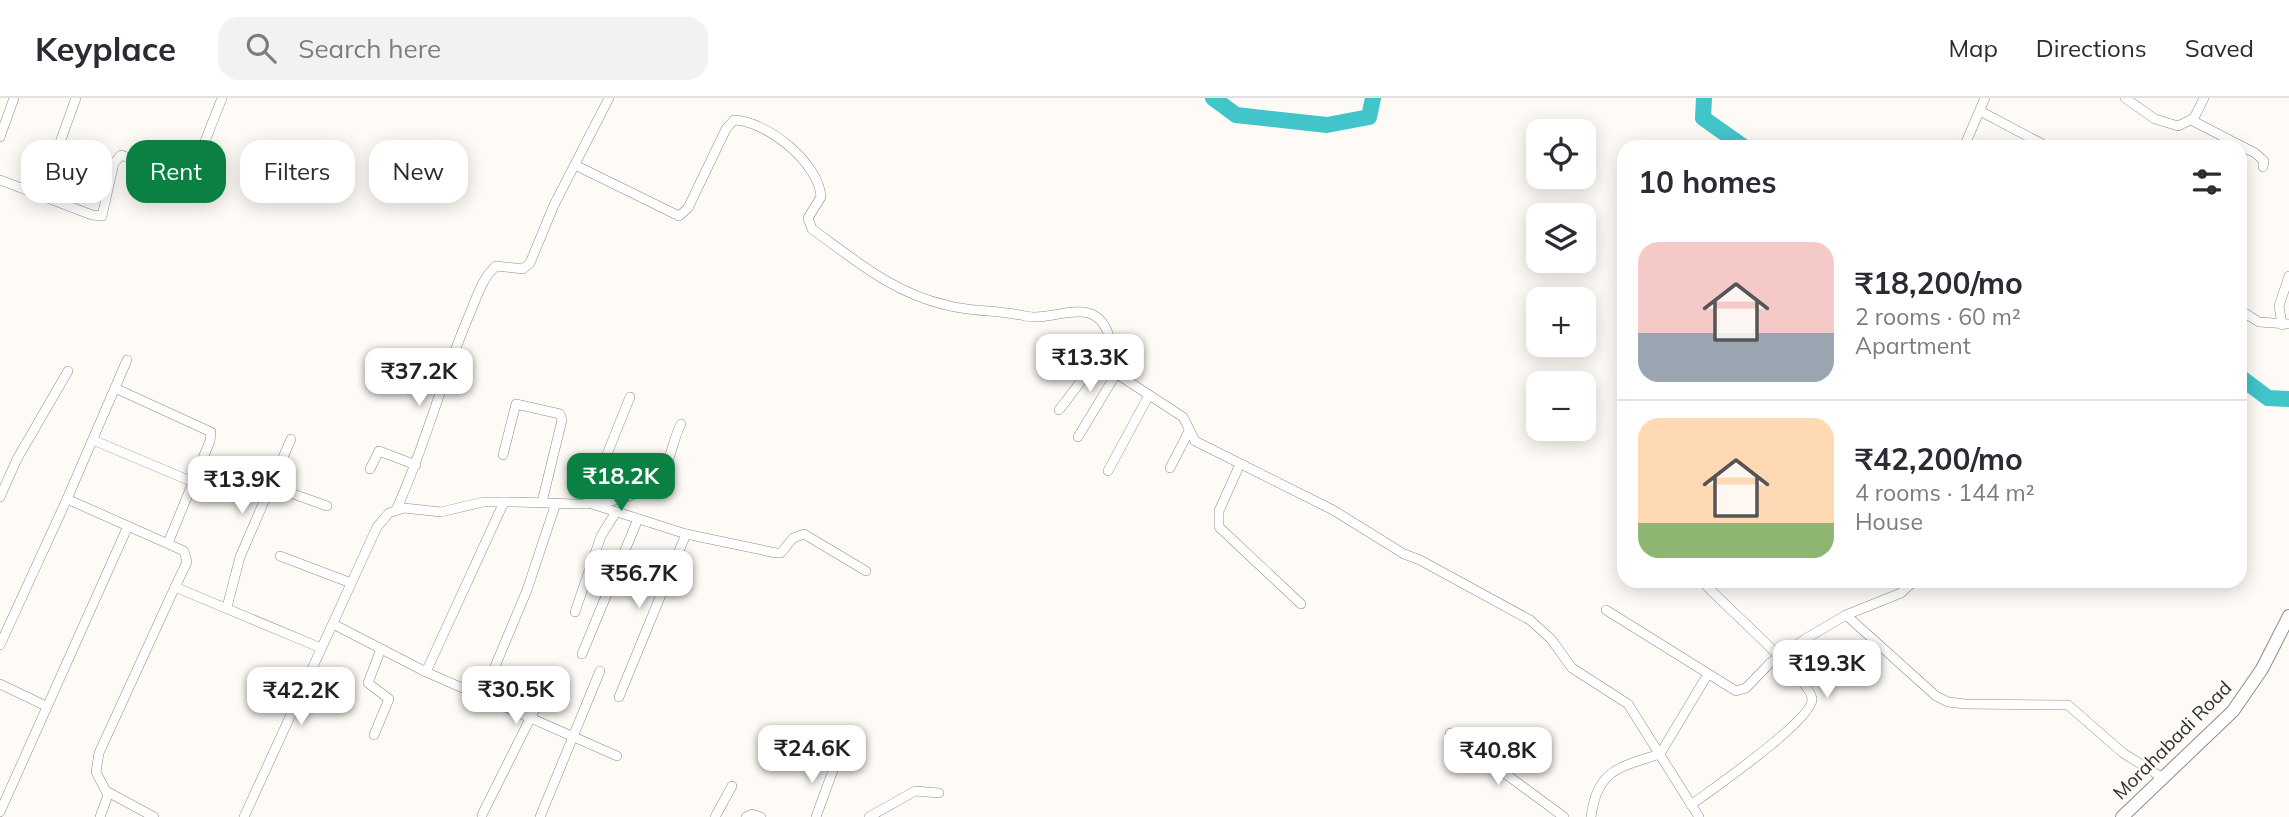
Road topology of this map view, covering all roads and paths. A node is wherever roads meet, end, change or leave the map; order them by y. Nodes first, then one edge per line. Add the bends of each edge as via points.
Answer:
1 (14, 98) edge
2 (76, 98) edge
3 (222, 98) edge
4 (610, 98) edge
5 (1985, 98) edge
6 (2125, 98) edge
7 (2204, 98) edge
8 (5, 108) edge
9 (1980, 111) junction
10 (2191, 120) junction
11 (0, 136) edge
12 (61, 140) edge
13 (1967, 140) edge
14 (2035, 140) edge
15 (2230, 140) edge
16 (2247, 149) edge
17 (575, 164) junction
18 (2263, 167) dead end
19 (112, 172) edge
20 (0, 180) edge
21 (21, 188) edge
22 (61, 203) edge
23 (105, 203) edge
24 (2289, 276) edge
25 (2247, 314) edge
26 (2285, 325) edge
27 (1098, 359) junction
28 (127, 360) dead end
29 (68, 370) dead end
30 (1116, 374) junction
31 (117, 389) junction
32 (1149, 395) junction
33 (630, 397) dead end
34 (1059, 410) dead end
35 (681, 424) dead end
36 (1189, 431) junction
37 (1078, 437) dead end
38 (291, 439) dead end
39 (93, 440) junction
40 (503, 455) dead end
41 (1240, 464) junction
42 (416, 465) junction
43 (1170, 468) dead end
44 (370, 469) dead end
45 (1108, 471) dead end
46 (193, 482) junction
47 (271, 486) junction
48 (0, 497) edge
49 (67, 499) junction
50 (504, 502) junction
51 (542, 502) junction
52 (556, 502) junction
53 (589, 504) junction
54 (327, 506) dead end
55 (396, 510) junction
56 (616, 512) junction
57 (638, 519) junction
58 (128, 526) junction
59 (686, 534) junction
60 (168, 543) junction
61 (280, 556) dead end
62 (866, 572) dead end
63 (351, 583) junction
64 (176, 587) junction
65 (1709, 588) edge
66 (1906, 588) edge
67 (1301, 604) dead end
68 (227, 607) junction
69 (1606, 610) dead end
70 (575, 612) dead end
71 (1846, 615) junction
72 (2289, 616) edge
73 (333, 624) junction
74 (0, 645) edge
75 (321, 648) junction
76 (381, 649) junction
77 (582, 654) dead end
78 (1779, 657) junction
79 (426, 671) junction
80 (600, 671) dead end
81 (553, 673) dead end
82 (1708, 674) junction
83 (0, 684) edge
84 (482, 695) junction
85 (619, 697) dead end
86 (46, 706) junction
87 (531, 717) junction
88 (1450, 733) dead end
89 (374, 735) dead end
90 (572, 737) junction
91 (1660, 754) junction
92 (617, 756) dead end
93 (836, 762) dead end
94 (2164, 778) junction
95 (732, 786) dead end
96 (108, 792) junction
97 (939, 793) dead end
98 (1691, 804) junction
99 (0, 812) edge
100 (482, 815) dead end
101 (100, 817) edge
102 (154, 817) edge
103 (244, 817) edge
104 (540, 817) edge
105 (715, 817) edge
106 (746, 817) edge
107 (761, 817) edge
108 (816, 817) edge
109 (869, 817) edge
110 (1564, 817) edge
111 (1591, 817) edge
112 (1699, 817) edge
113 (2122, 817) edge

1 - 8 street
2 - 12 street
3 - 19 street via 189,178 121,155
4 - 17 street
5 - 9 street
6 - 10 street via 2169,125
7 - 10 street
8 - 11 street
9 - 13 street
9 - 14 street
10 - 15 street
16 - 18 street via 2264,161
17 - 27 street via 679,216 688,208 726,129 734,120 745,122 785,141 816,178 821,197 808,218 812,229 890,285 950,307 1035,318 1073,310 1086,312 1108,332
17 - 42 street via 527,268 493,268 458,339
20 - 21 street
22 - 23 street via 102,216
24 - 26 street via 2279,306
25 - 26 street via 2259,322
27 - 30 street
27 - 34 street
28 - 31 street
29 - 48 street
30 - 32 street
30 - 37 street
31 - 39 street
31 - 46 street via 211,432
32 - 36 street via 1182,417
32 - 45 street
33 - 53 street
35 - 53 street via 667,463 649,484 631,495
36 - 41 street via 1195,441
36 - 43 street
38 - 47 street
39 - 46 street
39 - 49 street
40 - 51 street via 516,404 561,414
41 - 67 street via 1219,510 1219,527
41 - 91 street via 1333,510 1404,554 1530,620 1552,639 1572,668 1628,704
42 - 44 street via 379,451
42 - 55 street
46 - 60 street
47 - 54 street
47 - 68 street via 240,557
49 - 58 street
49 - 74 street
50 - 51 street
50 - 55 street via 441,512
50 - 79 street
51 - 52 street
52 - 53 street
52 - 84 street via 527,590
53 - 56 street
55 - 63 street via 377,527
56 - 57 street
56 - 70 street via 601,536
57 - 59 street
57 - 77 street
58 - 60 street
58 - 86 street
59 - 62 street via 781,553 793,538 804,534
59 - 85 street
60 - 64 street via 187,555
61 - 63 street
63 - 73 street
64 - 68 street
64 - 96 street via 99,753 96,772
65 - 78 street
66 - 71 street
68 - 75 street
69 - 82 street
71 - 78 street
71 - 94 street via 1936,696 1965,704 2068,705 2115,746
72 - 94 main road, Morahabadi Road via 2244,697
73 - 75 street
73 - 76 street
75 - 103 street
76 - 79 street
76 - 89 street via 368,683 389,699
78 - 82 street via 1742,690 1731,689
78 - 98 street via 1811,693 1811,706 1770,745
79 - 84 street
80 - 90 street
81 - 87 street
82 - 91 street
83 - 86 street
84 - 87 street
86 - 99 street
87 - 90 street
87 - 100 street
88 - 110 street
90 - 92 street
90 - 104 street
91 - 98 street
91 - 111 street via 1609,773 1598,789
93 - 108 street
94 - 113 main road, Morahabadi Road
95 - 105 street
96 - 101 street
96 - 102 street
97 - 109 street via 915,791
98 - 112 street
106 - 107 street

